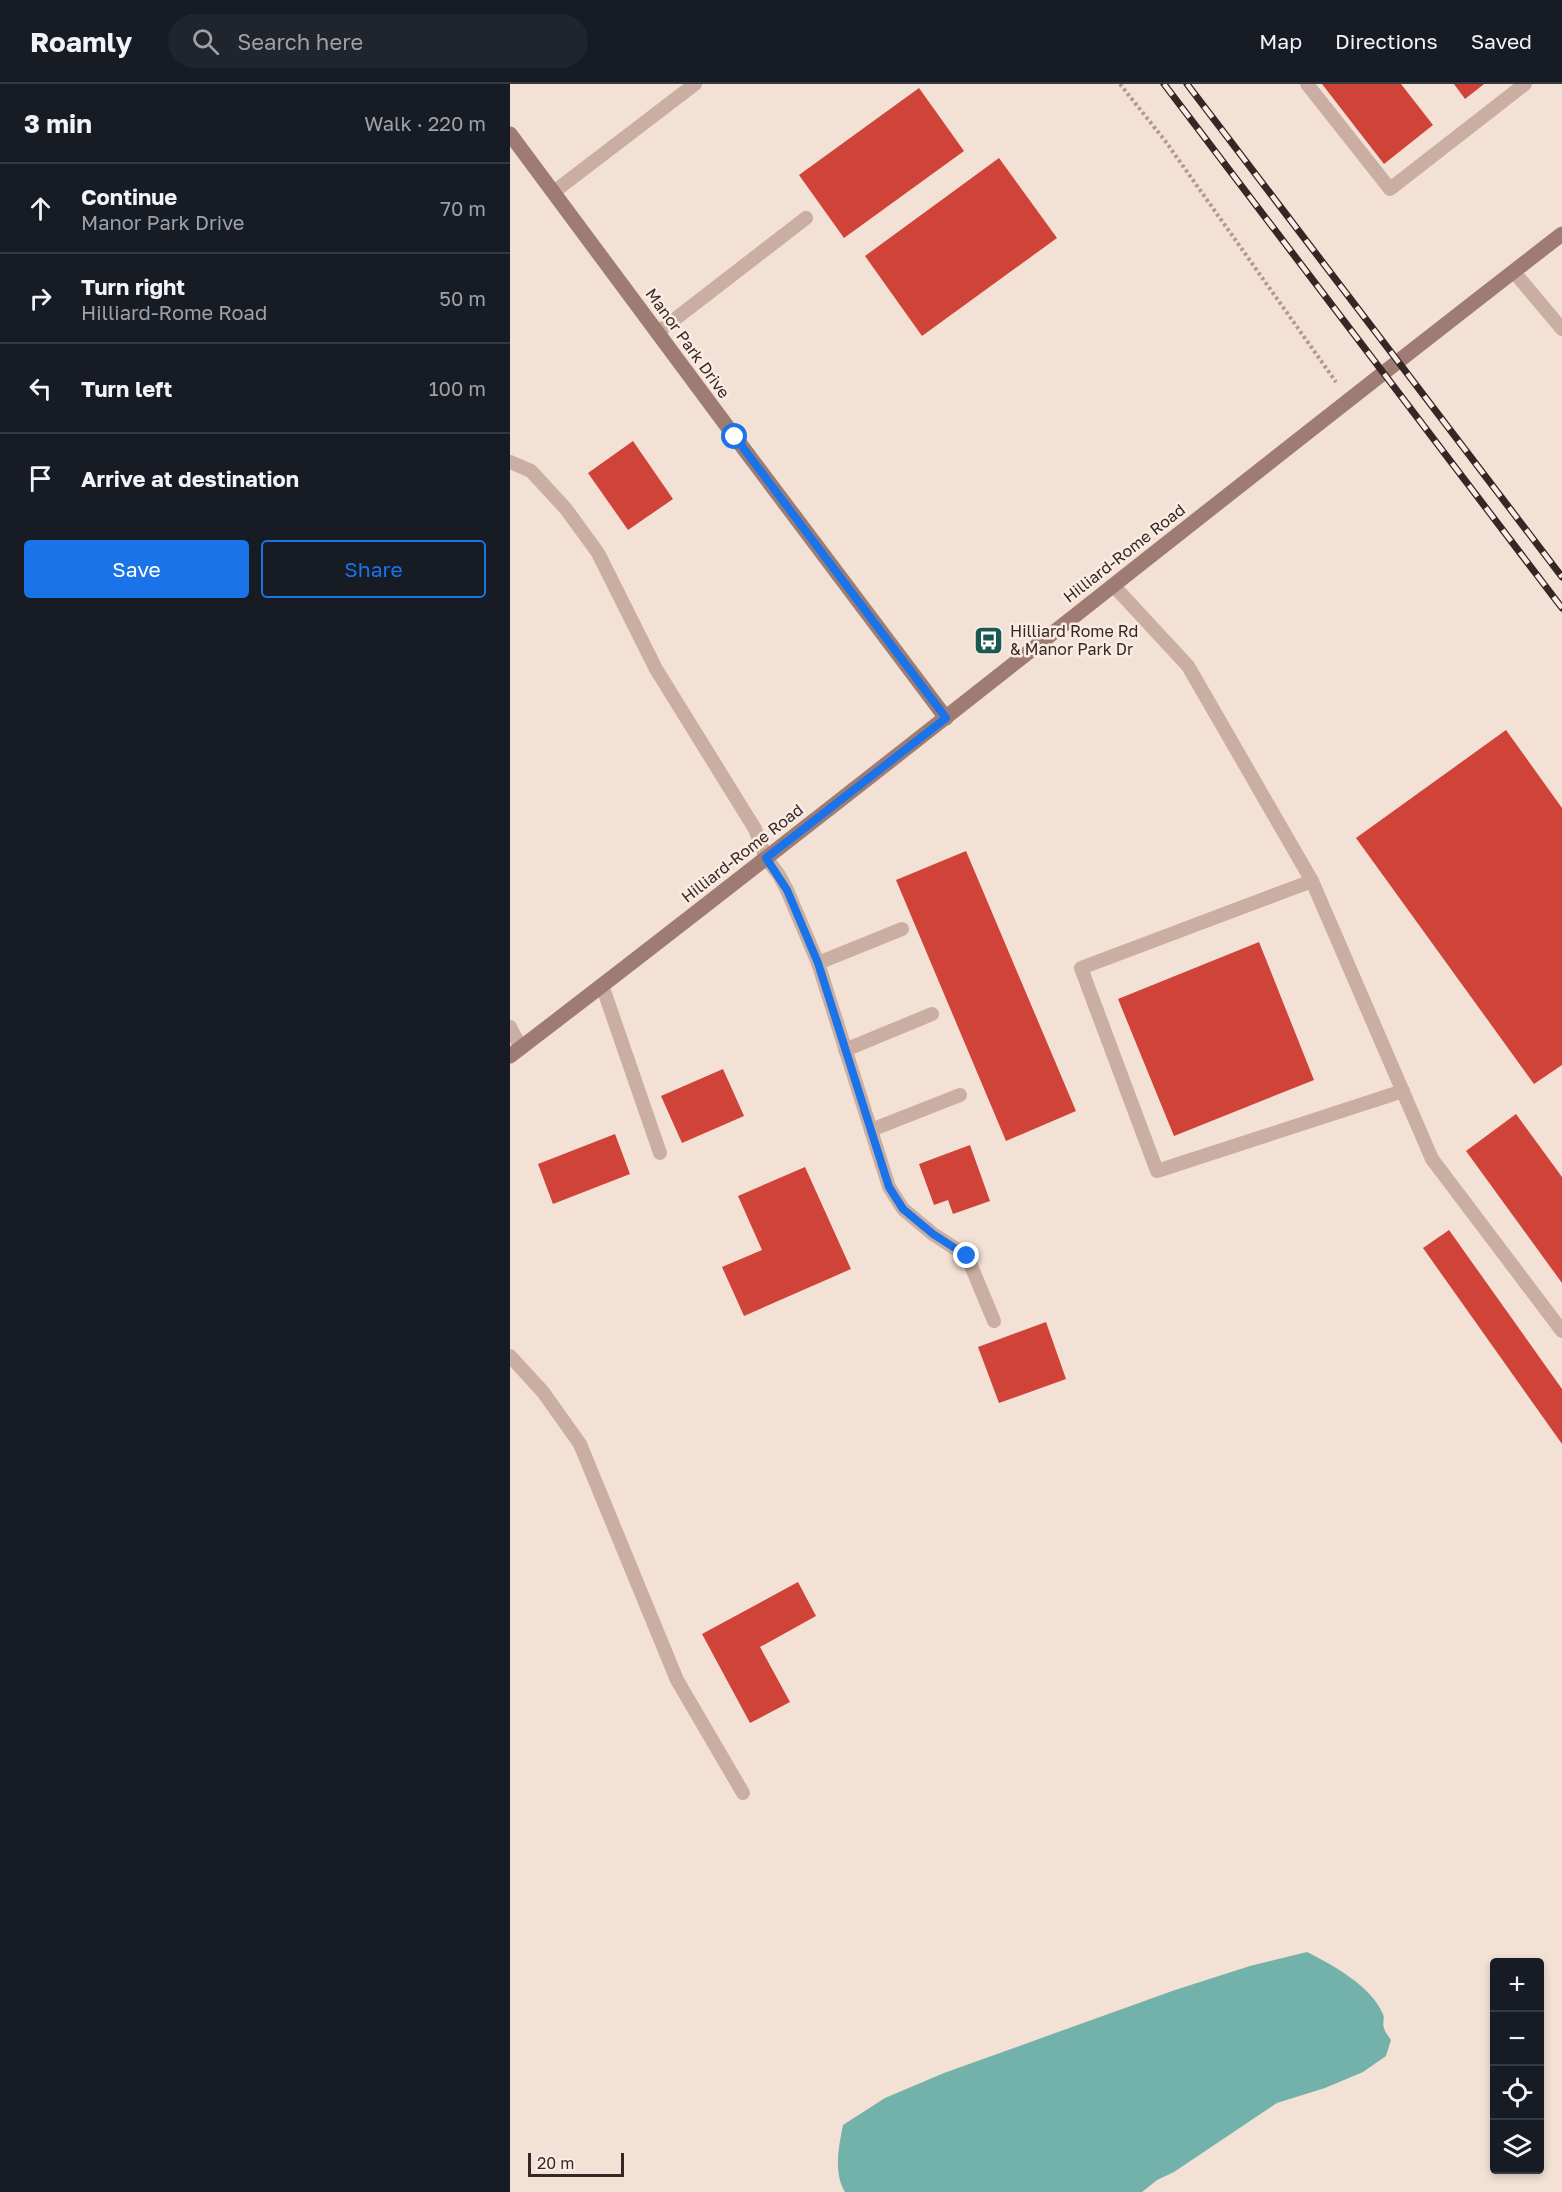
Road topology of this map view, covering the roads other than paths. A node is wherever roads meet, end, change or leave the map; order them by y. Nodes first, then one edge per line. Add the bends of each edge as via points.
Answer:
1 (695, 84) edge
2 (1307, 84) edge
3 (1524, 84) edge
4 (677, 89) edge
5 (510, 134) edge
6 (555, 192) junction
7 (806, 218) dead end
8 (1562, 234) edge
9 (1514, 272) junction
10 (1562, 329) edge
11 (657, 333) junction
12 (510, 462) edge
13 (1113, 585) junction
14 (946, 718) junction
15 (766, 858) junction
16 (1312, 881) junction
17 (902, 929) dead end
18 (818, 963) junction
19 (602, 985) junction
20 (932, 1014) dead end
21 (510, 1027) edge
22 (845, 1050) junction
23 (515, 1052) edge
24 (1403, 1091) junction
25 (960, 1095) dead end
26 (871, 1130) junction
27 (660, 1153) dead end
28 (994, 1321) dead end
29 (1562, 1331) edge
30 (510, 1356) edge
31 (743, 1793) dead end

1 - 4 lane
2 - 3 lane via 1390,189
4 - 6 lane
5 - 6 main road, Manor Park Drive
6 - 11 main road, Manor Park Drive
7 - 11 lane
8 - 9 main road, Hilliard-Rome Road
9 - 10 lane
9 - 13 main road, Hilliard-Rome Road
11 - 14 main road, Manor Park Drive
12 - 15 lane via 531,471 566,509 598,553 656,669 755,829
13 - 14 main road, Hilliard-Rome Road
13 - 16 lane via 1188,666
14 - 15 main road, Hilliard-Rome Road
15 - 18 lane via 787,890
15 - 19 main road, Hilliard-Rome Road
16 - 24 lane
16 - 24 lane via 1081,968 1157,1171
17 - 18 lane
18 - 22 lane
19 - 23 main road, Hilliard-Rome Road
19 - 27 lane
20 - 22 lane
21 - 23 lane
22 - 26 lane
24 - 29 lane via 1432,1159
25 - 26 lane
26 - 28 lane via 889,1187 903,1209 967,1256
30 - 31 lane via 543,1392 580,1444 677,1680

